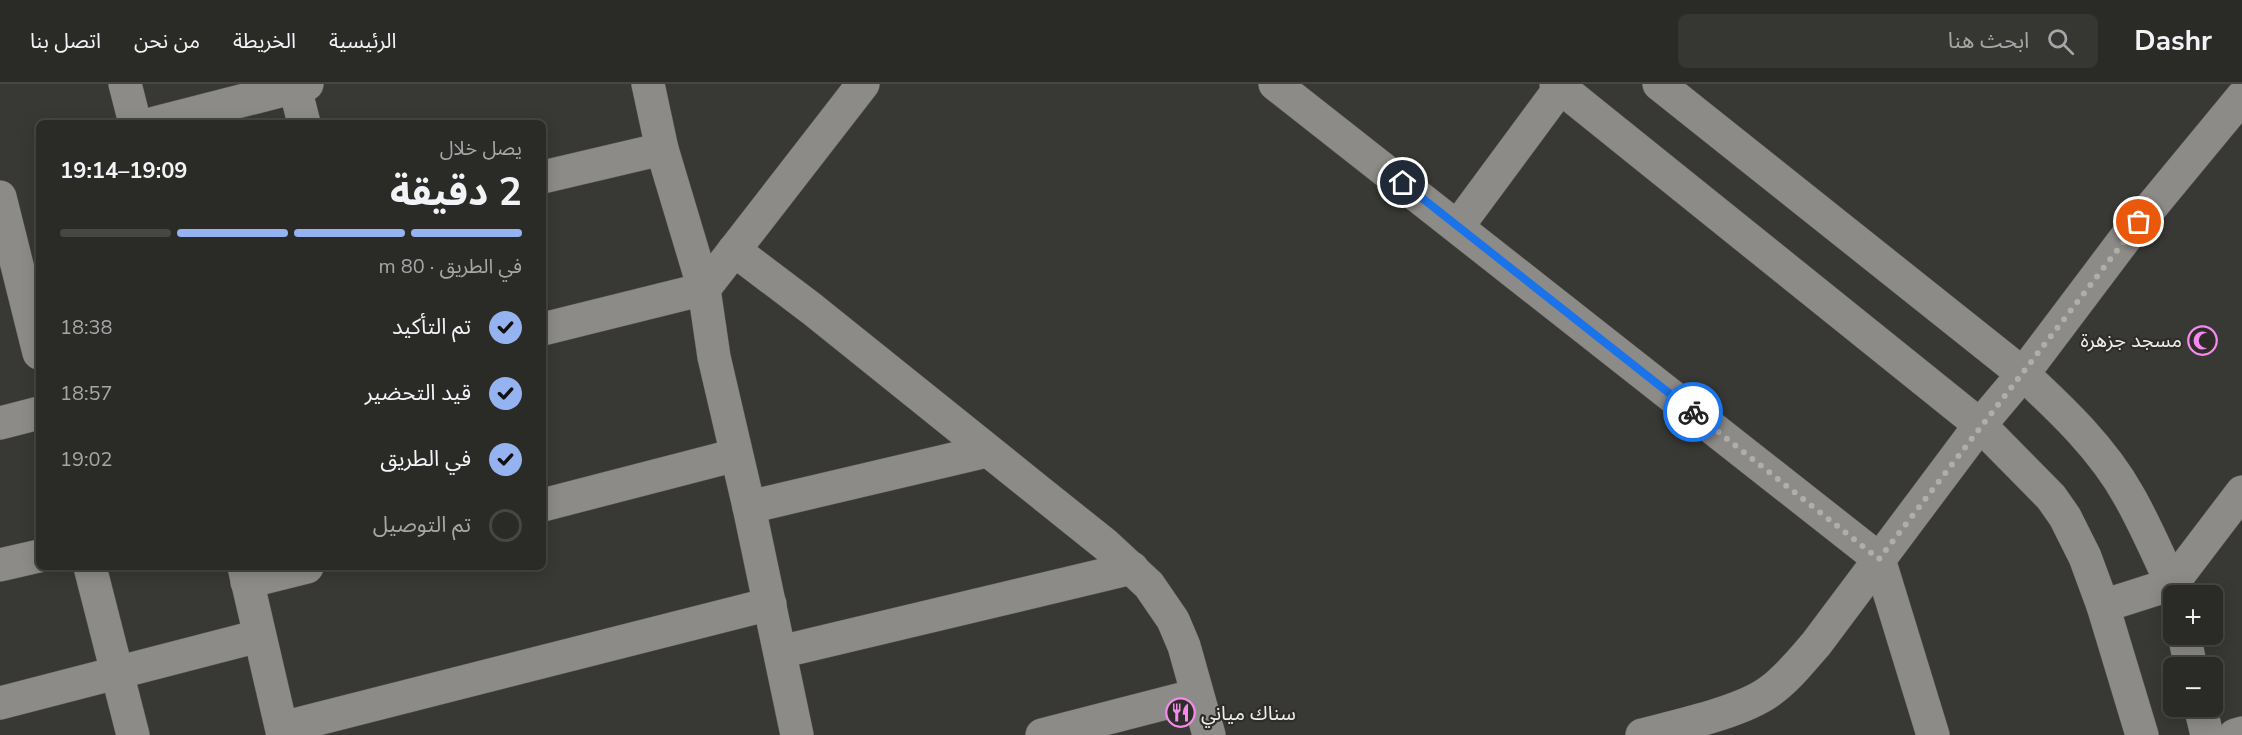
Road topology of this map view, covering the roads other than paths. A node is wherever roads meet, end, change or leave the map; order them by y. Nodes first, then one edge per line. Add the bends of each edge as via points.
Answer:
1 (125, 84) edge
2 (863, 84) edge
3 (1275, 84) edge
4 (1659, 84) edge
5 (299, 85) edge
6 (1560, 85) edge
7 (657, 91) edge
8 (2242, 97) edge
9 (134, 120) edge
10 (166, 120) edge
11 (304, 120) edge
12 (662, 149) junction
13 (546, 176) edge
14 (0, 196) edge
15 (1458, 226) junction
16 (734, 250) junction
17 (20, 276) edge
18 (704, 289) junction
19 (546, 328) edge
20 (36, 341) edge
21 (2023, 374) junction
22 (36, 413) edge
23 (0, 423) edge
24 (1980, 425) junction
25 (987, 451) junction
26 (736, 455) junction
27 (2242, 492) edge
28 (546, 505) edge
29 (749, 507) junction
30 (36, 557) edge
31 (1879, 559) junction
32 (0, 565) edge
33 (1131, 568) junction
34 (91, 570) edge
35 (284, 570) edge
36 (246, 575) edge
37 (2171, 585) edge
38 (2177, 585) edge
39 (2163, 592) edge
40 (770, 604) junction
41 (2103, 606) junction
42 (259, 636) junction
43 (780, 652) junction
44 (116, 672) junction
45 (1197, 695) junction
46 (0, 703) edge
47 (2203, 717) edge
48 (282, 732) edge
49 (2242, 733) edge
50 (133, 735) edge
51 (797, 735) edge
52 (1042, 735) edge
53 (1209, 735) edge
54 (1646, 735) edge
55 (1933, 735) edge
56 (2142, 735) edge
57 (2207, 735) edge
58 (2235, 735) edge

1 - 9 street
2 - 16 street
3 - 15 street
4 - 21 street
5 - 10 street
5 - 11 street
6 - 15 street
6 - 24 street
7 - 12 street
8 - 21 street via 2124,240
12 - 13 street
12 - 18 street
14 - 17 street
15 - 31 street
16 - 18 street
16 - 25 street
17 - 20 street
18 - 19 street
18 - 26 street via 714,357
21 - 24 street
21 - 37 street via 2063,411 2129,495
22 - 23 street
24 - 31 street
24 - 41 street via 2065,517
25 - 29 street
25 - 33 street
26 - 28 street
26 - 29 street
27 - 38 street
29 - 40 street
30 - 32 street
31 - 54 street via 1816,644 1768,692 1736,708
31 - 55 street
33 - 43 street
33 - 45 street via 1160,599 1173,620
34 - 44 street
35 - 36 street
36 - 42 street
39 - 41 street
40 - 43 street
40 - 48 street
41 - 56 street
42 - 44 street
42 - 48 street
43 - 51 street
44 - 46 street
44 - 50 street
45 - 52 street
45 - 53 street
47 - 57 street
49 - 58 street

